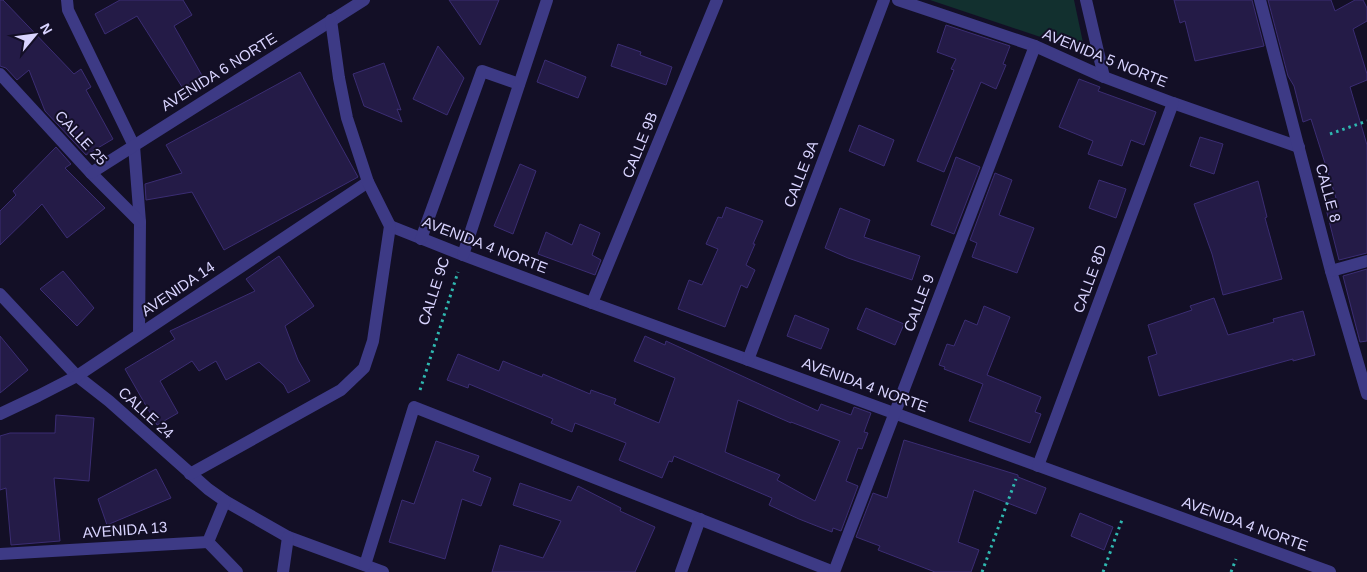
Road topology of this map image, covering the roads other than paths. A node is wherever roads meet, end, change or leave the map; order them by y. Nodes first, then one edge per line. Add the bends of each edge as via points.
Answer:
1 (68, 0) edge
2 (364, 0) edge
3 (547, 0) edge
4 (717, 0) edge
5 (884, 0) edge
6 (898, 0) edge
7 (1086, 0) edge
8 (1260, 0) edge
9 (331, 20) junction
10 (1034, 46) junction
11 (0, 74) edge
12 (1104, 77) junction
13 (519, 84) junction
14 (1173, 103) junction
15 (134, 146) junction
16 (1299, 147) junction
17 (91, 173) junction
18 (368, 182) junction
19 (140, 222) junction
20 (390, 226) junction
21 (421, 239) junction
22 (463, 255) junction
23 (1367, 261) edge
24 (1331, 271) junction
25 (0, 294) edge
26 (592, 302) junction
27 (139, 334) junction
28 (748, 360) junction
29 (77, 376) junction
30 (1367, 394) edge
31 (0, 414) edge
32 (895, 414) junction
33 (1038, 466) junction
34 (190, 474) junction
35 (225, 501) junction
36 (700, 519) junction
37 (288, 537) junction
38 (208, 542) junction
39 (0, 554) edge
40 (365, 565) junction
41 (237, 572) edge
42 (283, 572) edge
43 (383, 572) edge
44 (682, 572) edge
45 (834, 572) edge
46 (1330, 572) edge

1 - 15 street via 68,10
2 - 9 street, AVENIDA 6 NORTE
3 - 13 street, CALLE 9C
4 - 26 street, CALLE 9B
5 - 28 street, CALLE 9A
6 - 10 street, AVENIDA 5 NORTE
7 - 12 street
8 - 16 street, CALLE 8
9 - 15 street, AVENIDA 6 NORTE
9 - 18 street via 347,118
10 - 12 street, AVENIDA 5 NORTE
10 - 32 street, CALLE 9
11 - 17 street, CALLE 25
12 - 14 street, AVENIDA 5 NORTE
13 - 21 street via 482,71
13 - 22 street, CALLE 9C
14 - 16 street, AVENIDA 5 NORTE
14 - 33 street, CALLE 8D
15 - 17 street, AVENIDA 6 NORTE
15 - 19 street
16 - 24 street, CALLE 8
17 - 19 street, CALLE 25
18 - 20 street
18 - 27 street, AVENIDA 14
19 - 27 street
20 - 21 street, AVENIDA 4 NORTE
20 - 34 street via 373,341 364,368 341,390
21 - 22 street, AVENIDA 4 NORTE
22 - 26 street, AVENIDA 4 NORTE
23 - 24 street
24 - 30 street, CALLE 8
25 - 29 street, CALLE 24
26 - 28 street, AVENIDA 4 NORTE
27 - 29 street, AVENIDA 14
28 - 32 street, AVENIDA 4 NORTE
29 - 31 street, AVENIDA 14
29 - 34 street, CALLE 24
32 - 33 street, AVENIDA 4 NORTE
32 - 45 street, CALLE 9
33 - 46 street, AVENIDA 4 NORTE
34 - 35 street, CALLE 24
35 - 37 street, CALLE 24
35 - 38 street
36 - 40 street via 414,407
36 - 44 street
36 - 45 street
37 - 40 street, CALLE 24
37 - 42 street
38 - 39 street, AVENIDA 13
38 - 41 street
40 - 43 street, CALLE 24

